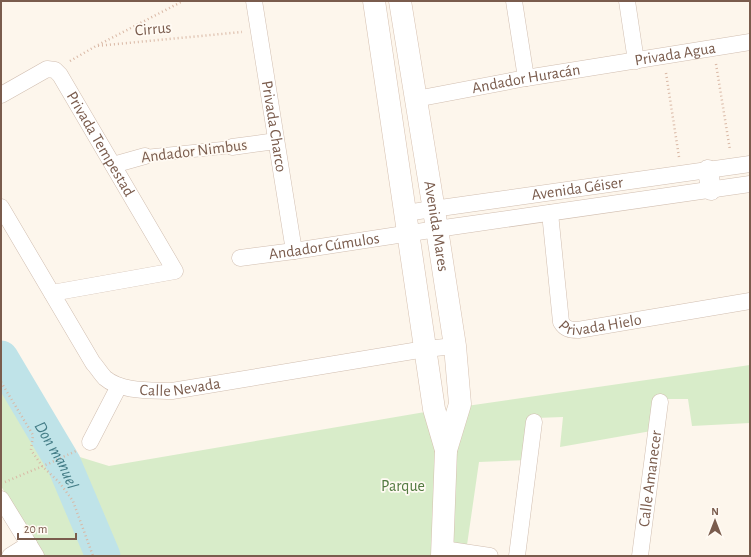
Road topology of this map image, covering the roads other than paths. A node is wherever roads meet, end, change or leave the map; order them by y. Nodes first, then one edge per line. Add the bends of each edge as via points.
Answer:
1 (254, 1) edge
2 (514, 1) edge
3 (627, 1) edge
4 (400, 4) edge
5 (375, 7) edge
6 (750, 42) edge
7 (636, 61) junction
8 (526, 78) junction
9 (1, 95) edge
10 (416, 99) junction
11 (276, 141) junction
12 (232, 147) joint
13 (145, 156) joint
14 (750, 164) edge
15 (113, 165) junction
16 (708, 170) junction
17 (750, 184) edge
18 (711, 190) junction
19 (1, 207) edge
20 (550, 213) junction
21 (436, 219) junction
22 (407, 224) junction
23 (294, 251) junction
24 (240, 258) dead end
25 (52, 293) junction
26 (750, 301) edge
27 (455, 346) junction
28 (425, 349) junction
29 (119, 386) junction
30 (660, 402) dead end
31 (534, 422) dead end
32 (90, 442) dead end
33 (446, 450) junction
34 (1, 499) edge
35 (32, 550) edge
36 (442, 552) edge
37 (10, 556) edge
38 (490, 556) edge
39 (517, 556) edge
40 (640, 556) edge

1 - 11 street, Privada Charco
2 - 8 street
3 - 7 street, Privada Agua
4 - 5 street
4 - 10 main road, Avenida Mares
5 - 22 main road, Avenida Mares
6 - 7 street, Privada Agua
7 - 8 street, Andador Huracán
8 - 10 street, Andador Huracán
9 - 15 street, Privada Tempestad via 48,69 55,70
10 - 21 main road, Avenida Mares
11 - 12 street, Andador Nimbus
11 - 23 street, Privada Charco
12 - 13 street, Andador Nimbus
13 - 15 street, Andador Nimbus
14 - 16 street, Avenida Géiser
15 - 25 street, Privada Tempestad via 175,271
16 - 18 street
16 - 21 street, Avenida Géiser
17 - 18 street, Avenida Géiser
18 - 20 street, Avenida Géiser
19 - 25 street, Calle Nevada
20 - 21 street, Avenida Géiser
20 - 26 street, Privada Hielo via 561,322 567,328 578,330
21 - 22 street, Avenida Géiser
21 - 22 street, Avenida Géiser
21 - 27 main road, Avenida Mares
22 - 23 street, Andador Cúmulos
22 - 28 main road, Avenida Mares
23 - 24 street, Andador Cúmulos
25 - 29 street, Calle Nevada via 93,363 105,378
27 - 28 street, Calle Nevada
27 - 33 main road, Avenida Mares via 460,404
28 - 29 street, Calle Nevada via 172,391
28 - 33 main road, Avenida Mares via 434,409
29 - 32 street
30 - 40 street, Calle Amanecer
31 - 39 street
33 - 36 main road, Avenida Mares
34 - 35 street
35 - 37 street
36 - 38 street

